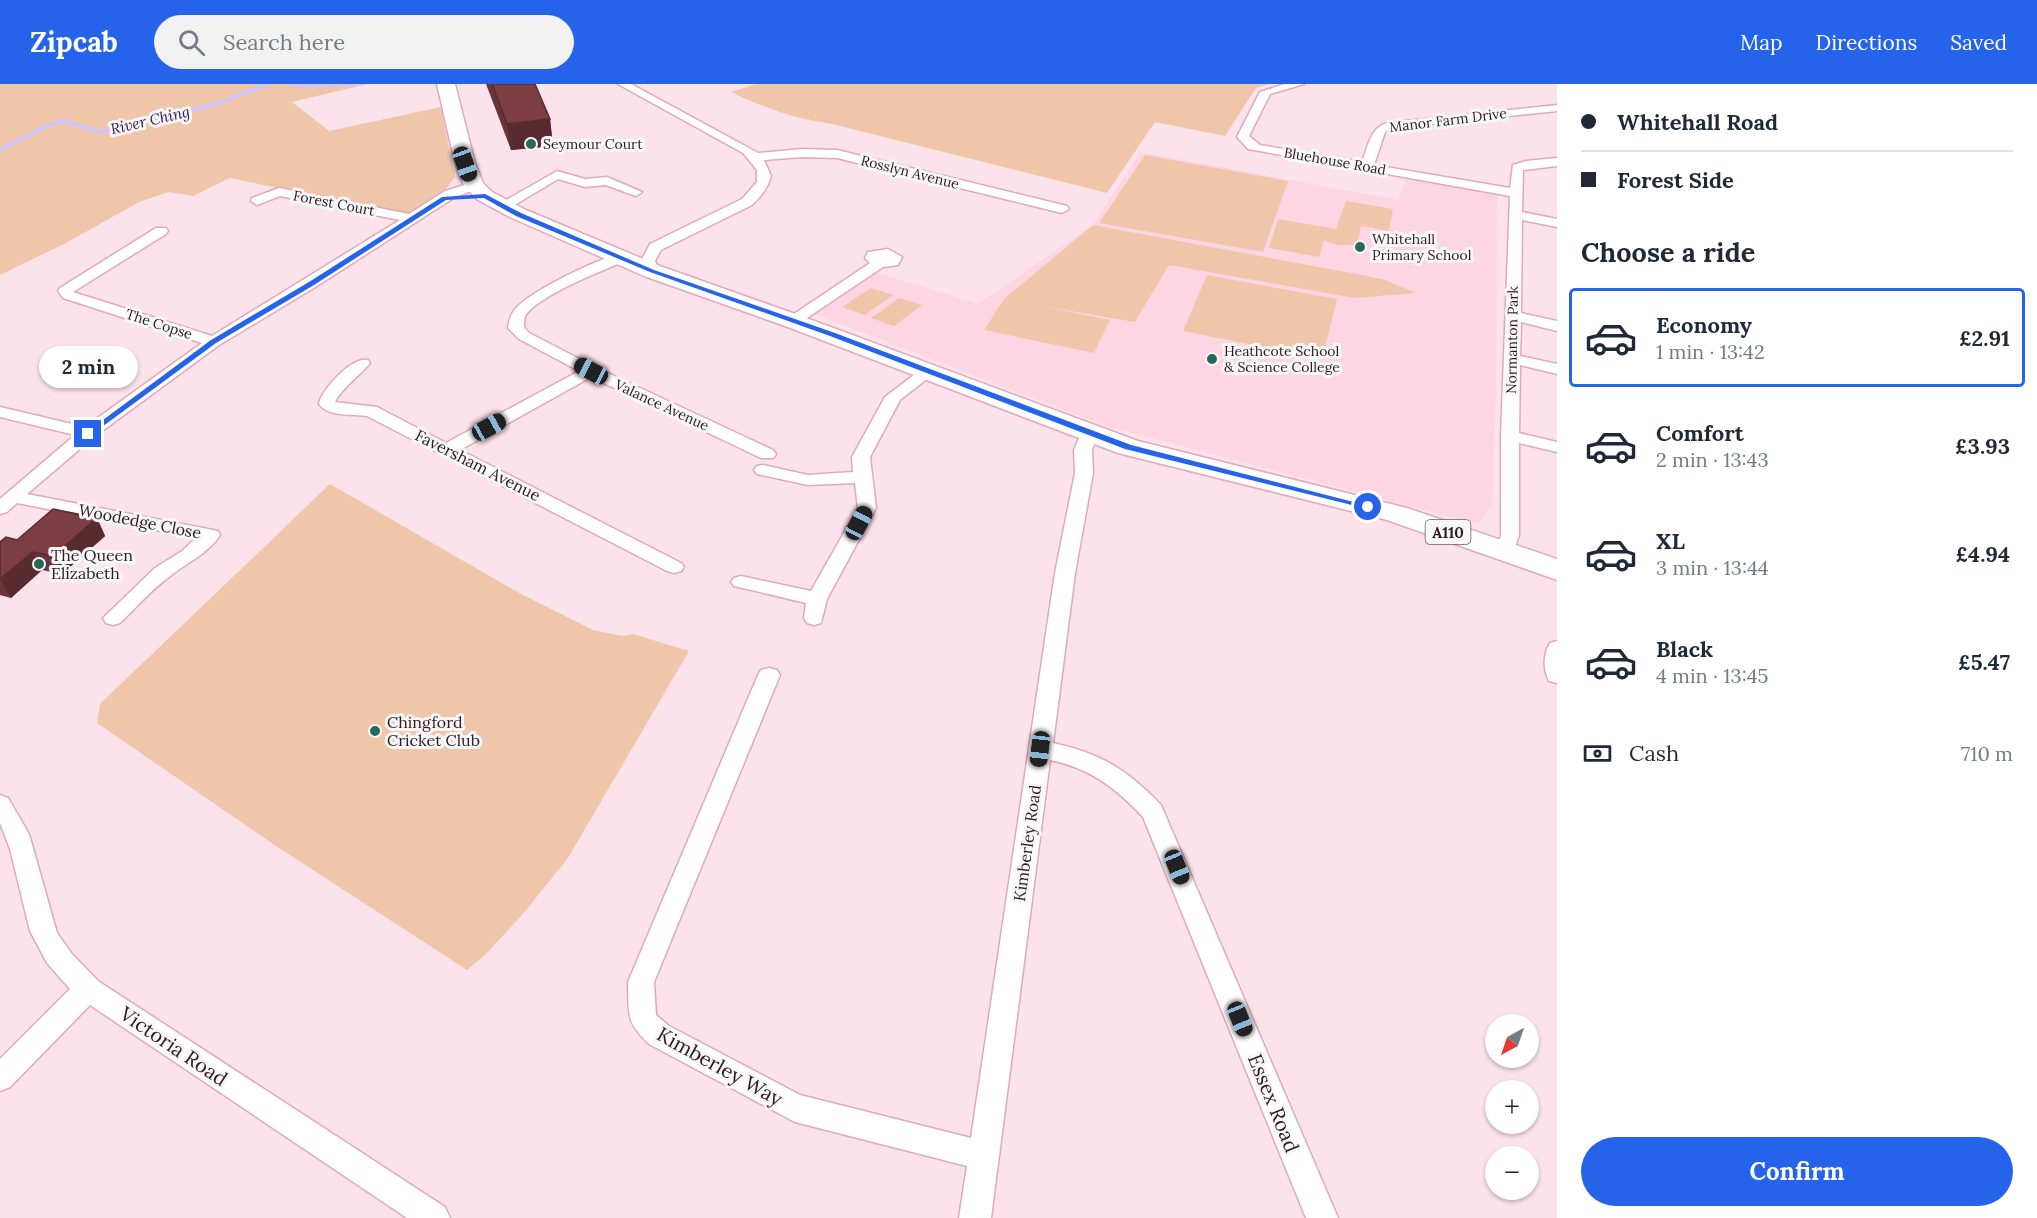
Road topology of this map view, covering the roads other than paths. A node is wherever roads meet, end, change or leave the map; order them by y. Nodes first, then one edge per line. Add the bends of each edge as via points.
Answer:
1 (446, 84) edge
2 (623, 84) edge
3 (1299, 84) edge
4 (1557, 108) edge
5 (756, 156) junction
6 (1557, 162) edge
7 (1367, 167) junction
8 (636, 192) dead end
9 (487, 196) junction
10 (257, 201) dead end
11 (1518, 202) junction
12 (1062, 209) dead end
13 (412, 219) junction
14 (1557, 223) edge
15 (161, 231) dead end
16 (615, 256) junction
17 (654, 259) junction
18 (879, 263) dead end
19 (92, 274) junction
20 (105, 306) junction
21 (1513, 316) junction
22 (793, 321) junction
23 (1557, 326) edge
24 (214, 342) junction
25 (1512, 359) junction
26 (362, 363) dead end
27 (1557, 369) edge
28 (591, 371) junction
29 (929, 371) junction
30 (0, 412) edge
31 (1089, 433) junction
32 (88, 434) junction
33 (1510, 436) junction
34 (1557, 447) edge
35 (448, 449) junction
36 (862, 477) junction
37 (7, 502) edge
38 (1505, 552) junction
39 (674, 567) dead end
40 (1557, 570) edge
41 (741, 582) dead end
42 (113, 618) dead end
43 (1557, 648) edge
44 (769, 675) dead end
45 (1557, 676) edge
46 (1040, 749) junction
47 (0, 804) edge
48 (88, 989) junction
49 (0, 1078) edge
50 (984, 1156) junction
51 (434, 1218) edge
52 (975, 1218) edge
53 (1322, 1218) edge

1 - 9 main road via 465,164
2 - 5 street
3 - 7 street, Bluehouse Road via 1266,92 1244,133 1246,141 1259,148
4 - 7 street, Manor Farm Drive via 1391,125 1379,132
5 - 12 street, Rosslyn Avenue via 837,154
5 - 17 street via 765,174 758,193
6 - 11 street, Normanton Park via 1519,166
7 - 11 street, Bluehouse Road
8 - 9 street via 607,181 585,183 557,175
9 - 13 street via 444,198
9 - 16 main road, A110
10 - 13 street, Forest Court via 279,192
11 - 14 street, Bluehouse Road
11 - 21 street, Normanton Park
13 - 24 street
15 - 19 street, The Copse
16 - 17 main road, A110
16 - 28 street, Valance Avenue via 538,299 516,318 516,328 524,336
17 - 22 main road, A110
18 - 22 street
19 - 20 street, The Copse
19 - 20 street, The Copse via 65,291
20 - 24 street, The Copse
21 - 23 street
21 - 25 street, Normanton Park
22 - 29 main road, A110
24 - 32 street
25 - 27 street
25 - 33 street, Normanton Park
26 - 35 street, Faversham Avenue via 350,372 327,404 371,411
28 - 35 street
28 - 36 street, Valance Avenue via 765,462 808,480
29 - 31 main road, A110
29 - 36 street via 893,397 861,457
30 - 32 street
31 - 38 main road, A110 via 1162,457 1397,514
31 - 46 street, Kimberley Road via 1083,450 1084,473 1065,573
32 - 37 street
33 - 34 street
33 - 38 street, Normanton Park via 1510,535
35 - 39 street, Faversham Avenue
36 - 41 street via 869,500 867,508 815,608
37 - 42 street, Woodedge Close via 211,535 162,572
38 - 40 main road, A110
43 - 45 street
44 - 50 street, Kimberley Way via 641,982 644,1020 659,1035 795,1108
46 - 50 street, Kimberley Road
46 - 53 street, Essex Road via 1107,769 1154,813
47 - 48 street, Victoria Road via 25,855 43,930 62,963
48 - 49 street
48 - 51 street, Victoria Road
50 - 52 street, Kimberley Road

